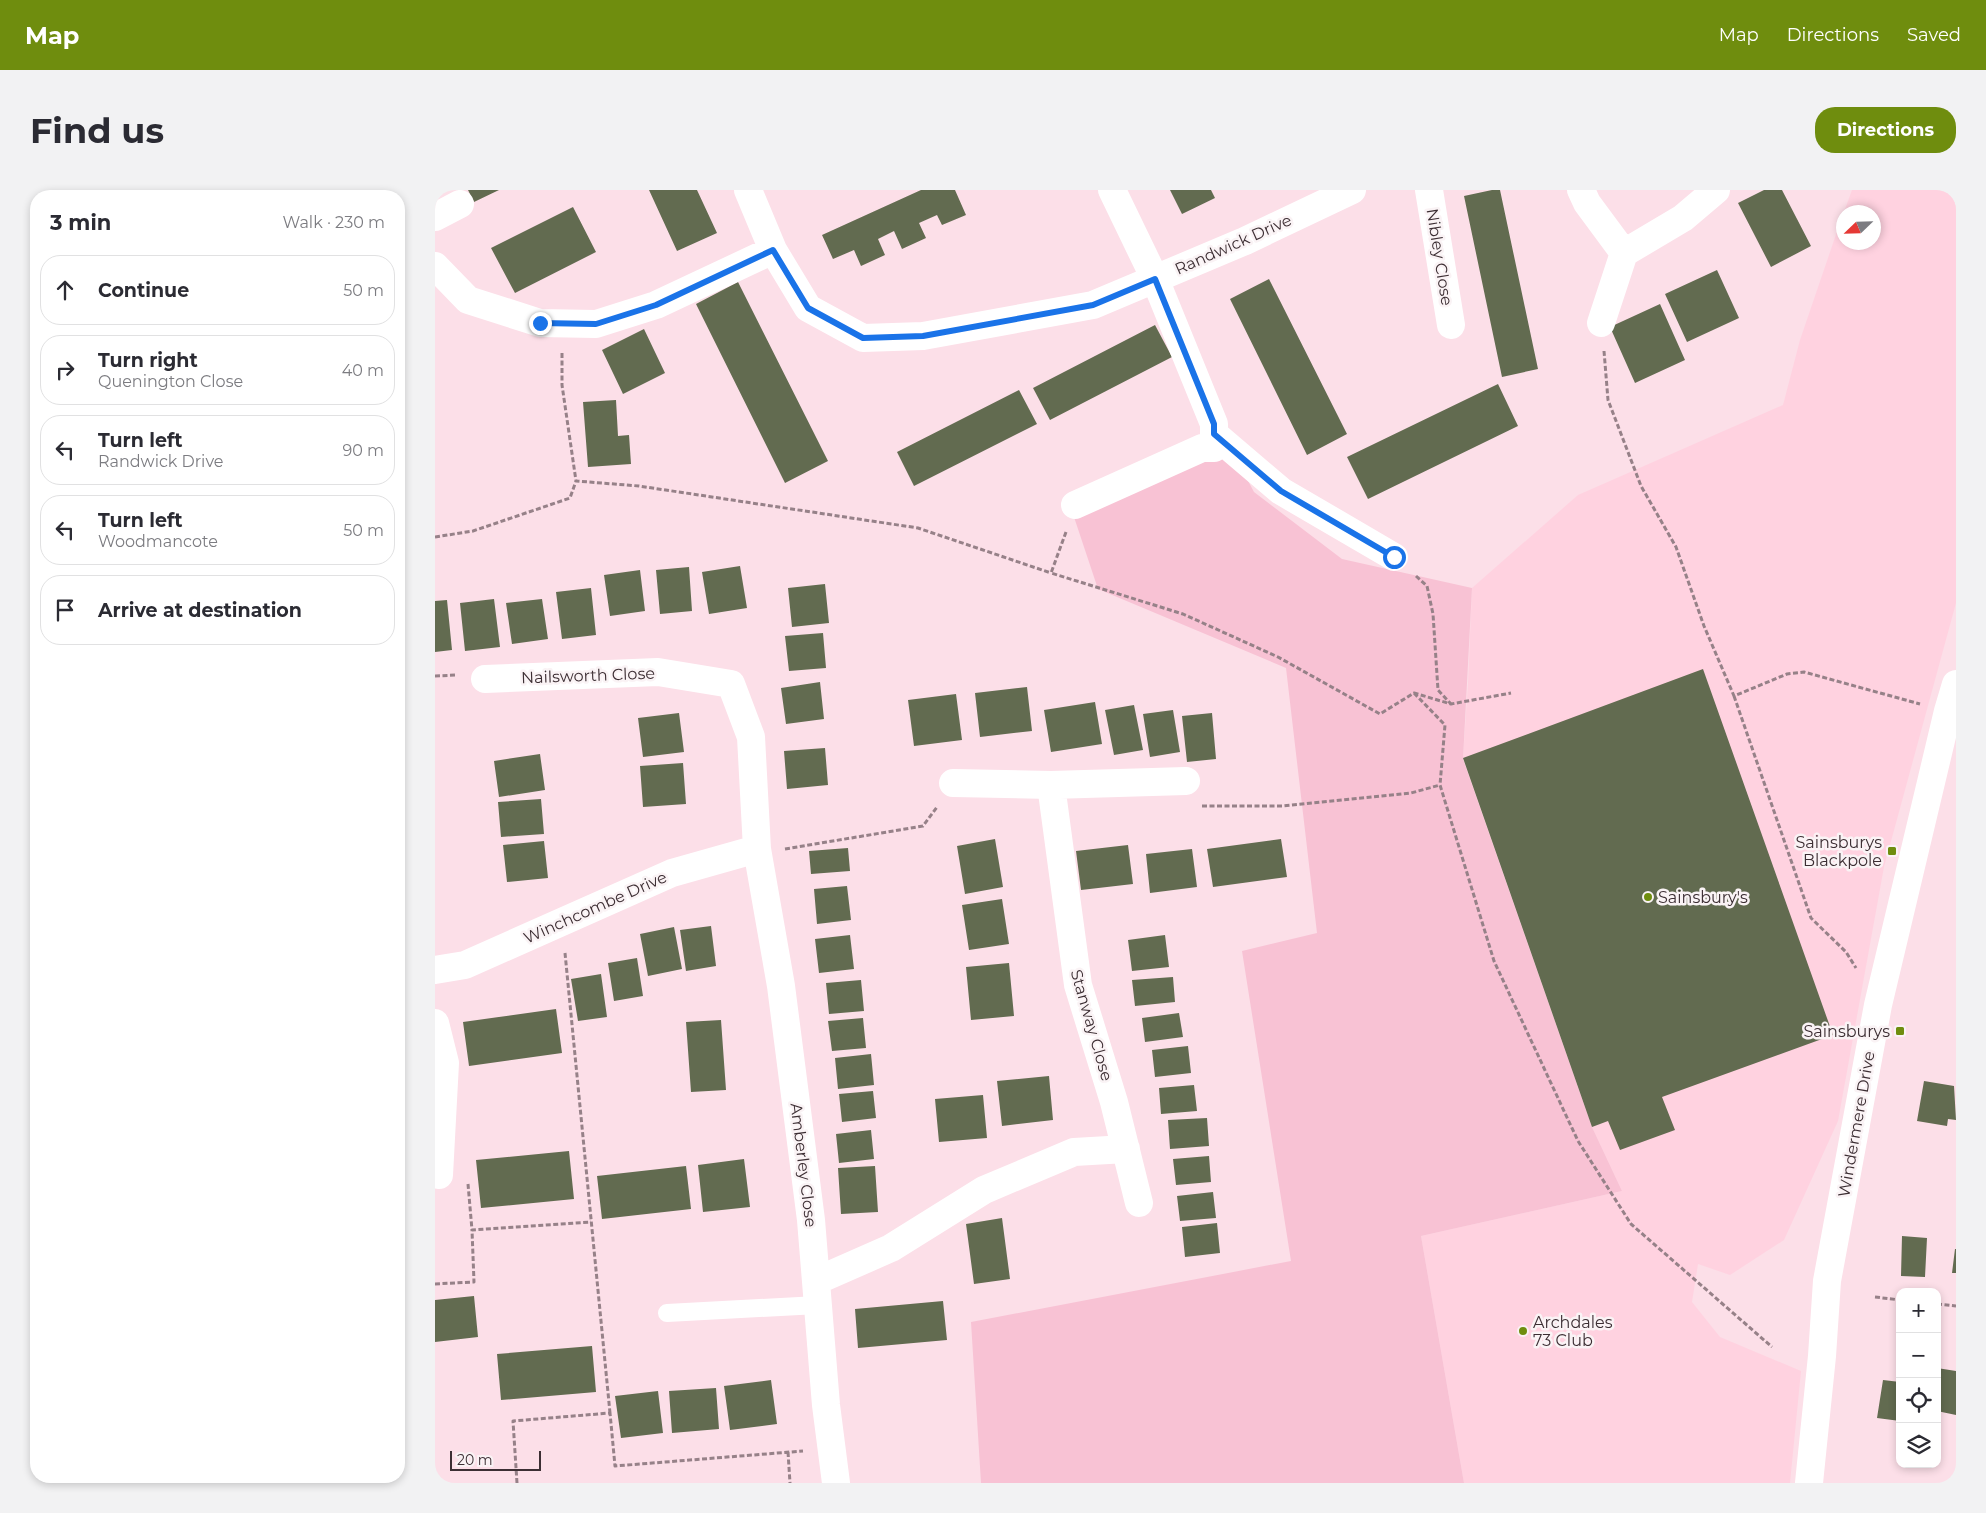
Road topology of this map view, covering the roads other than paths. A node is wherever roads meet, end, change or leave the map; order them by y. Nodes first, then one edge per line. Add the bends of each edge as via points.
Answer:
1 (747, 190) edge
2 (1112, 190) edge
3 (1352, 190) edge
4 (1429, 190) edge
5 (1581, 190) edge
6 (1716, 190) edge
7 (460, 204) dead end
8 (435, 218) edge
9 (773, 250) junction
10 (1624, 253) junction
11 (435, 266) edge
12 (1155, 279) junction
13 (1601, 323) road end
14 (1451, 324) dead end
15 (1214, 434) junction
16 (1075, 505) road end
17 (1394, 557) road end
18 (485, 679) dead end
19 (1956, 684) edge
20 (1186, 781) road end
21 (953, 783) road end
22 (1051, 785) junction
23 (757, 851) junction
24 (435, 970) edge
25 (435, 1023) edge
26 (1126, 1149) junction
27 (439, 1175) dead end
28 (1139, 1203) dead end
29 (817, 1293) junction
30 (667, 1313) dead end
31 (836, 1483) edge
32 (1809, 1483) edge

1 - 9 street, Randwick Drive
2 - 12 street
3 - 12 street, Randwick Drive
4 - 14 street, Nibley Close
5 - 10 street via 1587,204
6 - 10 street via 1683,218
7 - 8 street
9 - 11 street via 656,305 596,324 540,323 468,300
9 - 12 street, Randwick Drive via 808,308 863,338 923,336 1093,305
10 - 13 street
12 - 15 street via 1214,424
15 - 16 street via 1214,448 1202,448
15 - 17 street via 1281,491
18 - 23 street, Nailsworth Close via 657,672 731,684 751,737
19 - 32 street, Windermere Drive via 1878,1005 1827,1281
20 - 22 street
21 - 22 street
22 - 26 street, Stanway Close via 1077,985
23 - 24 street, Winchcombe Drive via 672,873 465,965
23 - 29 street, Amberley Close via 781,986 811,1220
25 - 27 street via 445,1063
26 - 28 street, Stanway Close
26 - 29 street via 1074,1152 993,1186
29 - 30 lane
29 - 31 street, Amberley Close

